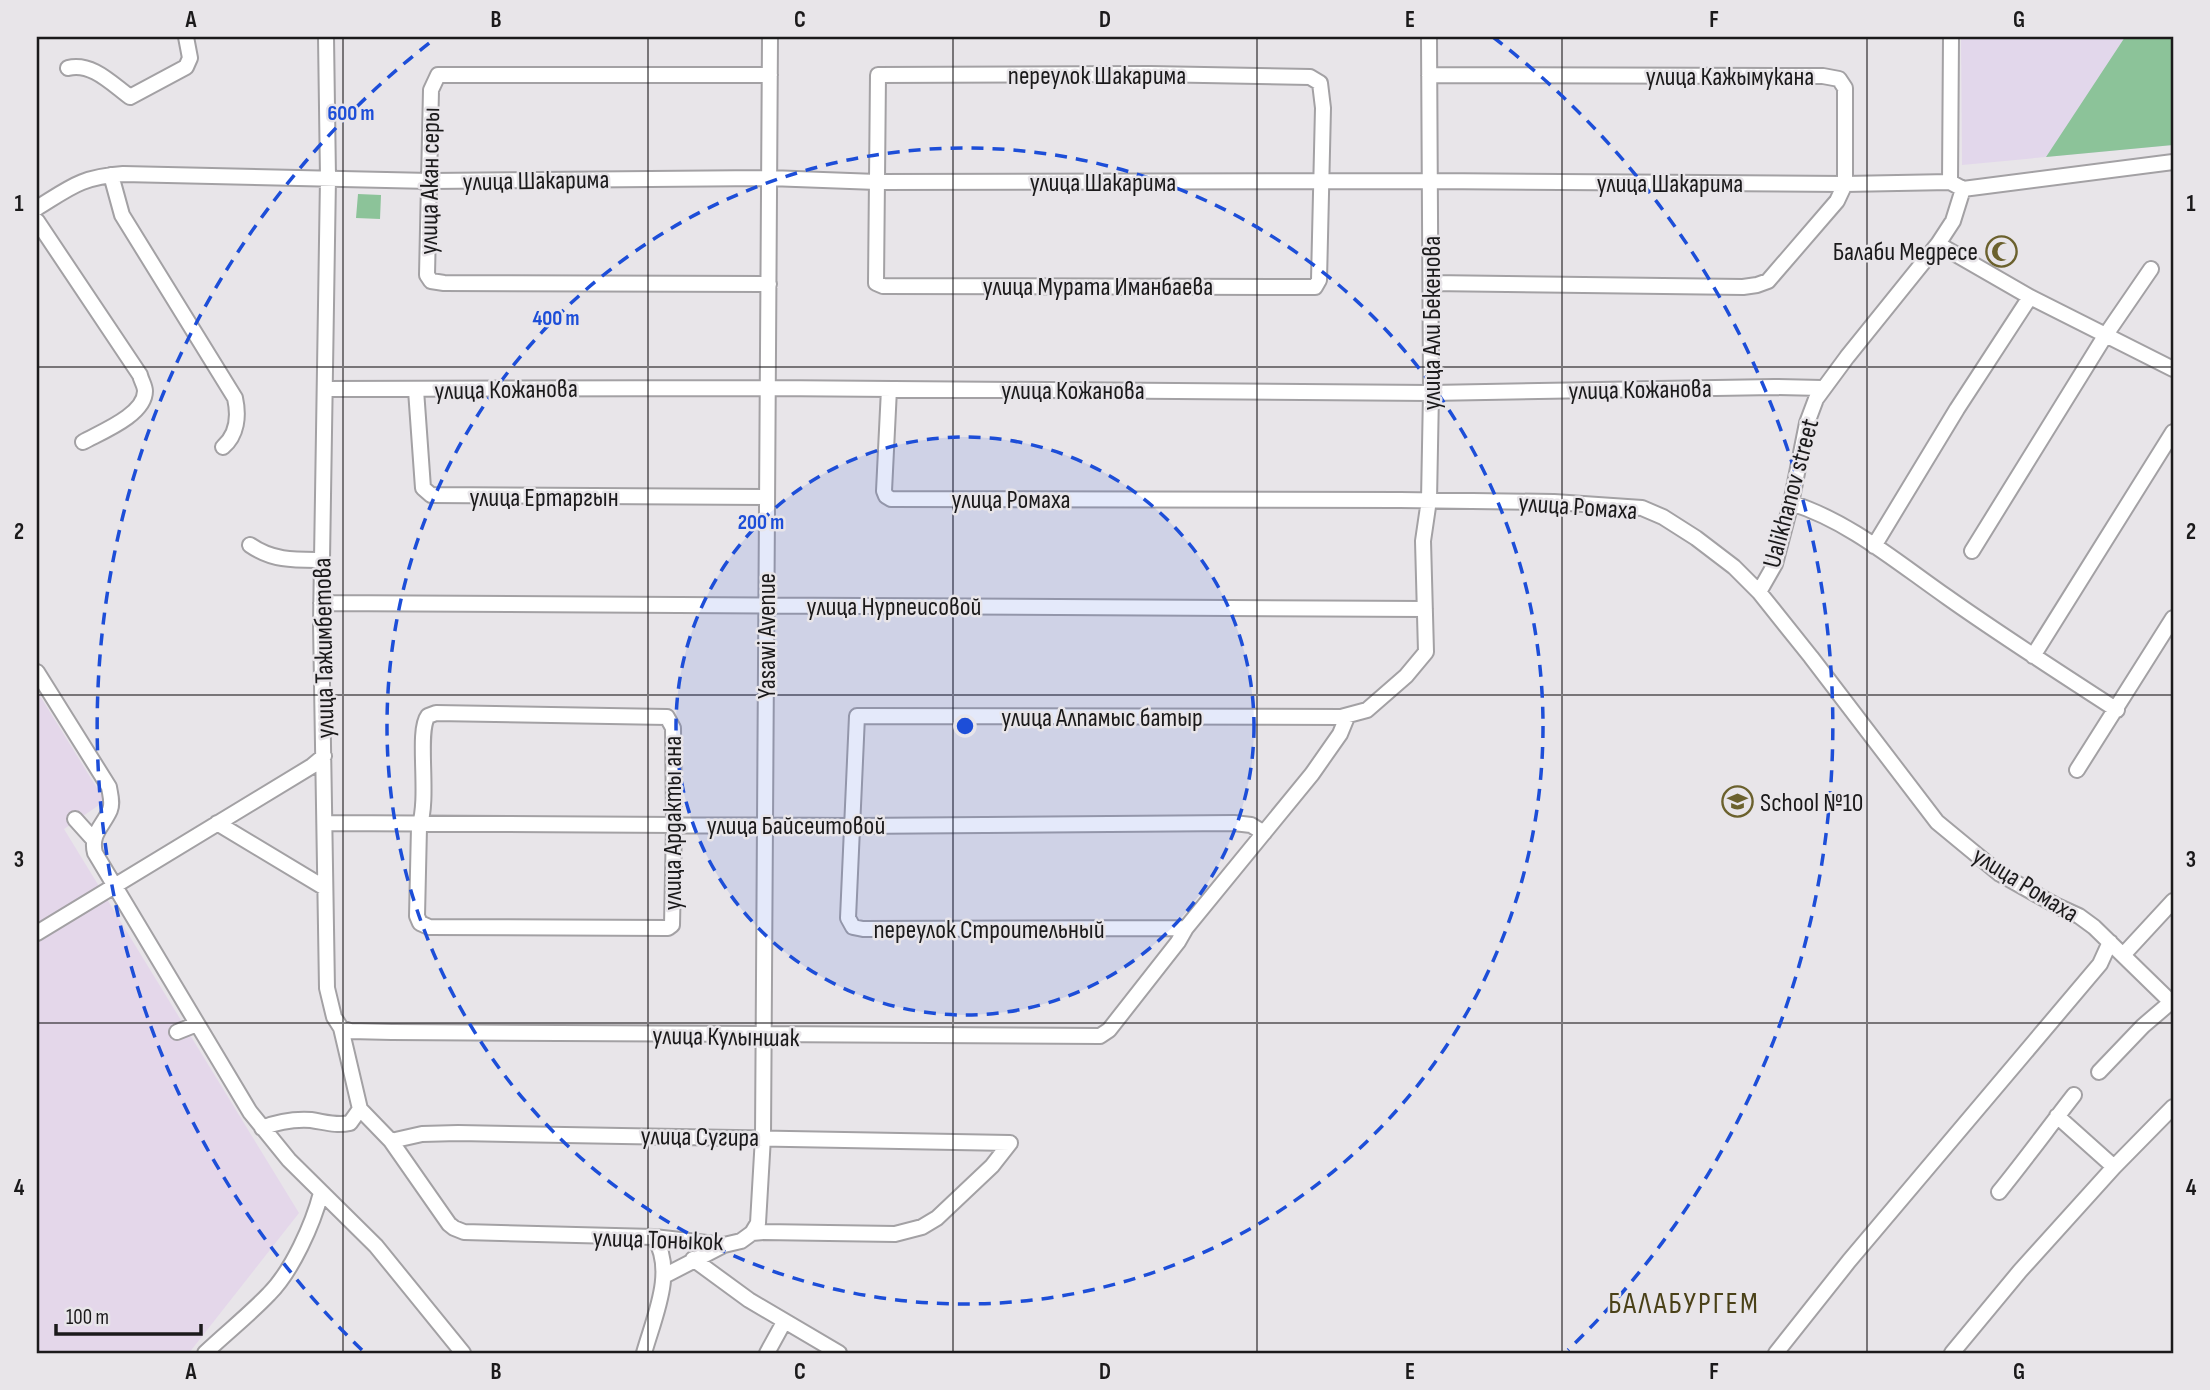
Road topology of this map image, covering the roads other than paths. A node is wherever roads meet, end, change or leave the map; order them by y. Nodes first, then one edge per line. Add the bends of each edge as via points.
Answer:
1 (186, 37) edge
2 (326, 37) edge
3 (770, 37) edge
4 (1429, 37) edge
5 (1951, 37) edge
6 (68, 68) dead end
7 (770, 75) junction
8 (1429, 75) junction
9 (2173, 163) edge
10 (110, 175) junction
11 (328, 178) junction
12 (769, 178) junction
13 (430, 181) junction
14 (1431, 181) junction
15 (877, 182) junction
16 (1320, 183) junction
17 (1845, 184) junction
18 (1956, 185) junction
19 (37, 208) edge
20 (37, 221) edge
21 (1953, 221) junction
22 (1938, 244) junction
23 (1963, 258) junction
24 (2151, 269) dead end
25 (1431, 283) junction
26 (769, 284) junction
27 (2030, 297) junction
28 (2105, 336) junction
29 (2173, 369) edge
30 (769, 388) junction
31 (1822, 388) junction
32 (325, 389) junction
33 (889, 389) junction
34 (416, 390) junction
35 (1431, 393) junction
36 (2173, 432) edge
37 (83, 442) dead end
38 (223, 447) dead end
39 (767, 497) junction
40 (1429, 500) junction
41 (1791, 503) junction
42 (250, 545) dead end
43 (1874, 546) junction
44 (1972, 551) dead end
45 (322, 560) junction
46 (1759, 592) junction
47 (321, 603) junction
48 (766, 606) junction
49 (1425, 609) junction
50 (2173, 618) edge
51 (2033, 656) junction
52 (37, 672) edge
53 (2117, 710) junction
54 (1347, 716) junction
55 (324, 757) junction
56 (2077, 770) dead end
57 (75, 819) dead end
58 (217, 822) junction
59 (325, 823) junction
60 (420, 823) junction
61 (764, 824) junction
62 (674, 825) junction
63 (853, 826) junction
64 (1264, 833) junction
65 (93, 839) junction
66 (114, 885) junction
67 (325, 888) junction
68 (2173, 901) edge
69 (1186, 929) junction
70 (37, 933) edge
71 (2110, 942) junction
72 (2124, 954) junction
73 (2172, 1003) edge
74 (197, 1024) junction
75 (341, 1028) junction
76 (177, 1032) dead end
77 (764, 1036) junction
78 (2099, 1072) dead end
79 (2074, 1095) dead end
80 (2173, 1107) edge
81 (360, 1109) junction
82 (2057, 1116) junction
83 (262, 1128) junction
84 (763, 1137) junction
85 (391, 1141) junction
86 (2115, 1167) junction
87 (1999, 1192) dead end
88 (321, 1193) junction
89 (908, 1231) joint
90 (752, 1233) junction
91 (653, 1237) junction
92 (724, 1245) junction
93 (693, 1259) junction
94 (664, 1276) junction
95 (784, 1322) junction
96 (205, 1353) edge
97 (463, 1353) edge
98 (644, 1353) edge
99 (767, 1353) edge
100 (839, 1353) edge
101 (1776, 1353) edge
102 (1952, 1353) edge

1 - 6 street via 190,58 186,67 130,97 87,67
2 - 11 street, улица Тажимбетова
3 - 7 street, Yasawi Avenue
4 - 8 street, улица Али Бекенова
5 - 18 street, Ualikhanov street
7 - 12 street, Yasawi Avenue
7 - 13 street, улица Акан серы via 438,75 431,90
8 - 14 street, улица Али Бекенова
8 - 17 street, улица Кажымукана via 1836,77 1845,88
9 - 18 street, улица Шакарима
10 - 11 street, улица Шакарима
10 - 19 street, улица Шакарима via 80,181
10 - 38 street via 122,215 235,398 237,422
11 - 13 street, улица Шакарима
11 - 32 street, улица Тажимбетова
12 - 13 street, улица Шакарима
12 - 15 street, улица Шакарима
12 - 26 street, Yasawi Avenue
13 - 26 street, улица Акан серы via 426,275 435,282
14 - 16 street, улица Шакарима
14 - 17 street, улица Шакарима
14 - 25 street, улица Али Бекенова
15 - 16 street, улица Шакарима
15 - 16 street, улица Мурата Иманбаева via 875,277 880,285 1312,287 1319,281
15 - 16 street, переулок Шакарима via 878,75 1150,74 1315,78 1322,86
17 - 18 street, улица Шакарима
17 - 25 street via 1837,201 1777,271 1757,285
18 - 21 street, Ualikhanov street
20 - 37 street via 145,389 141,404 129,416
21 - 22 street, Ualikhanov street
21 - 23 street
22 - 23 street
22 - 31 street, Ualikhanov street
23 - 27 street
24 - 28 street
25 - 35 street, улица Али Бекенова
26 - 30 street, Yasawi Avenue
27 - 28 street
27 - 43 street
28 - 29 street
28 - 44 street
30 - 33 street, улица Кожанова
30 - 34 street, улица Кожанова
30 - 39 street, Yasawi Avenue
31 - 35 street, улица Кожанова
31 - 41 street, Ualikhanov street via 1807,423
32 - 34 street, улица Кожанова
32 - 45 street, улица Тажимбетова
33 - 35 street, улица Кожанова
33 - 40 street, улица Ромаха via 884,491 891,499
34 - 39 street, улица Ертаргын via 424,488 431,495
35 - 40 street, улица Али Бекенова
36 - 51 street
39 - 48 street, Yasawi Avenue
40 - 46 street, улица Ромаха via 1642,508 1696,538
40 - 49 street, улица Али Бекенова via 1423,541
41 - 43 street
41 - 46 street, Ualikhanov street via 1775,564
42 - 45 street via 272,557
43 - 51 street
45 - 47 street, улица Тажимбетова
46 - 71 street, улица Ромаха via 1937,822 2000,874 2079,916
47 - 48 street, улица Нурпеисовой
47 - 55 street, улица Тажимбетова
48 - 49 street, улица Нурпеисовой
48 - 61 street, Yasawi Avenue
49 - 54 street, улица Али Бекенова via 1427,647 1423,657 1367,710
50 - 53 street
51 - 53 street
52 - 65 street via 109,787 111,807
53 - 56 street
54 - 63 street, улица Алпамыс батыр via 857,716
54 - 64 street via 1312,774
55 - 58 street
55 - 59 street, улица Тажимбетова
57 - 65 street
58 - 66 street
58 - 67 street
59 - 60 street, улица Байсеитовой
59 - 67 street, улица Тажимбетова
60 - 62 street, улица Байсеитовой
60 - 62 street, улица Ардакты ана via 417,916 424,925 442,927 670,927
60 - 62 street, улица Ардакты ана via 425,778 423,725 428,716 537,713 667,717 673,728
61 - 62 street, улица Байсеитовой
61 - 63 street, улица Байсеитовой
61 - 77 street, Yasawi Avenue
63 - 64 street, улица Байсеитовой via 1234,822
63 - 69 street, переулок Строительный via 849,921 858,929
64 - 69 street
65 - 66 street via 94,853
66 - 70 street
66 - 74 street
67 - 75 street, улица Тажимбетова via 327,988
68 - 72 street
69 - 77 street, улица Кулыншак via 1100,1037
71 - 72 street, улица Ромаха
71 - 101 street via 2100,964
72 - 73 street, улица Ромаха
73 - 78 street
74 - 76 street
74 - 83 street
75 - 77 street, улица Кулыншак
75 - 81 street, улица Тажимбетова
77 - 84 street, Yasawi Avenue
79 - 82 street
80 - 86 street
81 - 83 street via 350,1123 341,1125 275,1122
81 - 85 street
82 - 86 street
82 - 87 street
83 - 88 street
84 - 85 street, улица Сугира via 458,1133
84 - 89 street, улица Сугира via 1010,1143 937,1218
84 - 90 street, Yasawi Avenue via 758,1223
85 - 91 street, улица Тоныкок via 449,1224 464,1233
86 - 102 street
88 - 96 street via 299,1248 271,1292
88 - 97 street via 376,1247
89 - 90 street, улица Тоныкок
90 - 92 street, улица Тоныкок
91 - 92 street, улица Тоныкок
91 - 94 street via 662,1256
92 - 93 street
93 - 94 street
93 - 95 street
94 - 98 street
95 - 99 street
95 - 100 street

